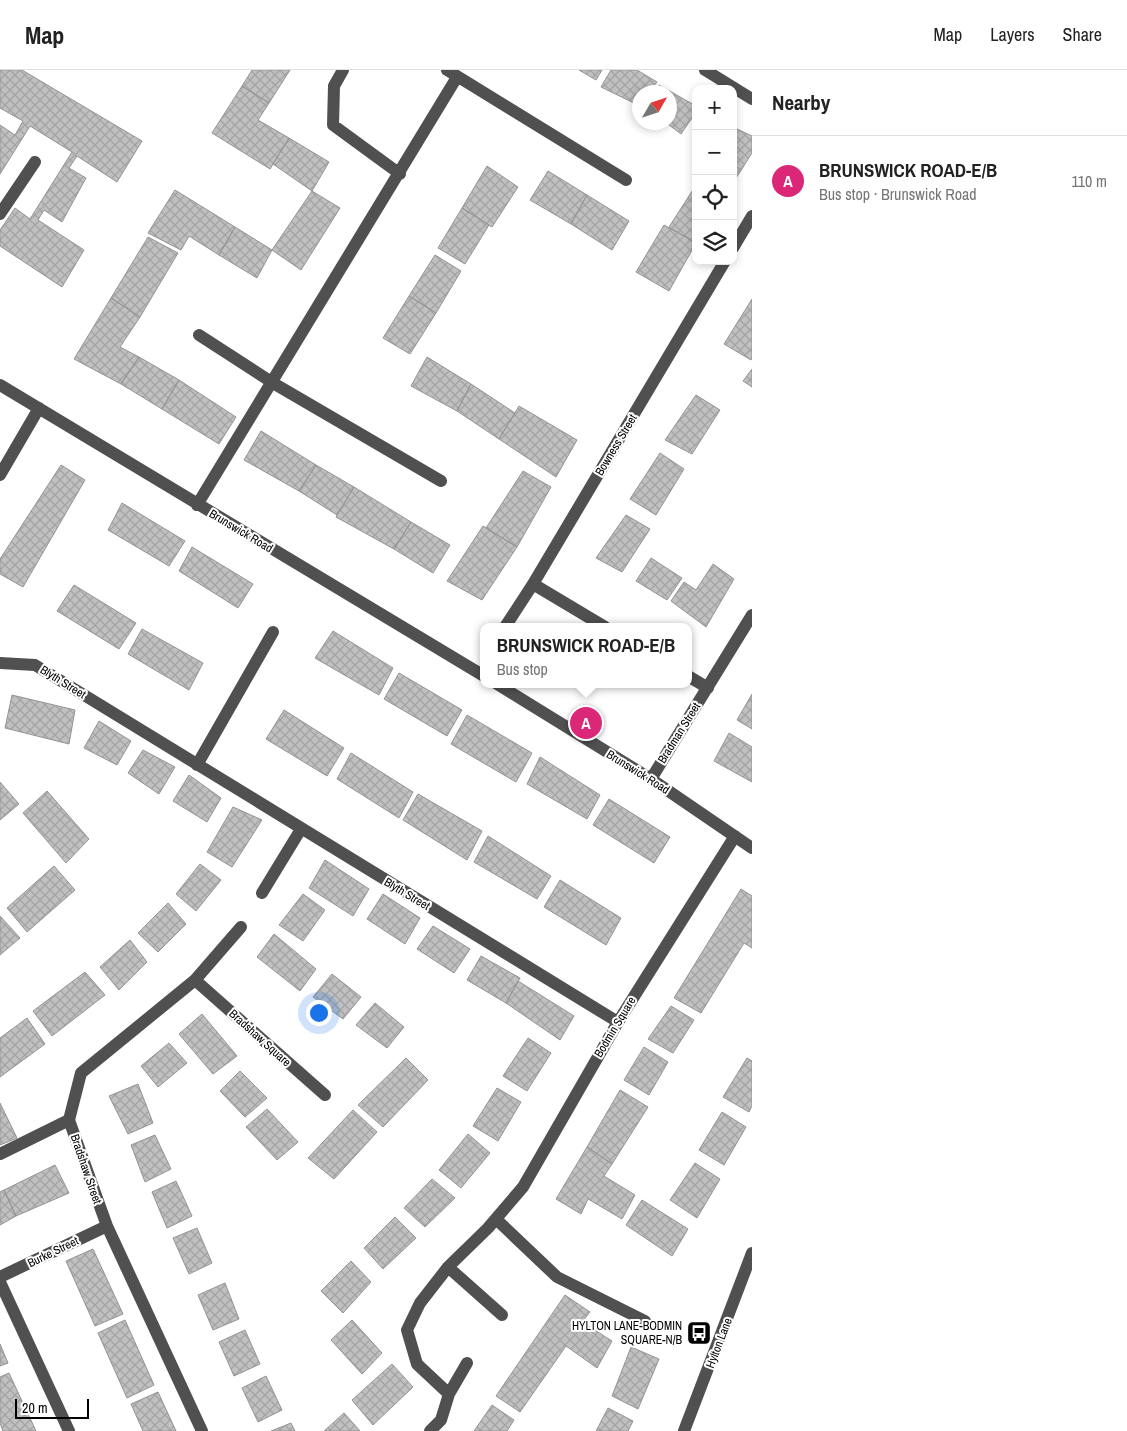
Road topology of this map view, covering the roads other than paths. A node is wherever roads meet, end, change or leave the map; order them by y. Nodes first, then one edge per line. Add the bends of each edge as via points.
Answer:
1 (343, 70) edge
2 (705, 70) edge
3 (452, 73) edge
4 (752, 99) edge
5 (35, 162) dead end
6 (400, 174) junction
7 (626, 180) dead end
8 (0, 214) edge
9 (752, 216) edge
10 (737, 241) edge
11 (723, 265) edge
12 (199, 335) dead end
13 (273, 383) junction
14 (0, 385) edge
15 (39, 408) junction
16 (0, 475) edge
17 (441, 481) dead end
18 (197, 505) junction
19 (533, 584) junction
20 (752, 615) edge
21 (508, 623) edge
22 (598, 623) edge
23 (273, 632) dead end
24 (0, 663) edge
25 (480, 674) edge
26 (692, 678) edge
27 (503, 688) edge
28 (708, 688) junction
29 (197, 765) junction
30 (651, 779) junction
31 (301, 829) junction
32 (735, 836) junction
33 (752, 848) edge
34 (262, 893) dead end
35 (240, 927) dead end
36 (196, 980) junction
37 (618, 1022) junction
38 (325, 1095) dead end
39 (69, 1120) junction
40 (0, 1154) edge
41 (496, 1219) junction
42 (106, 1226) junction
43 (752, 1253) edge
44 (448, 1267) junction
45 (0, 1277) edge
46 (0, 1282) edge
47 (502, 1315) dead end
48 (645, 1321) dead end
49 (466, 1364) dead end
50 (449, 1394) junction
51 (69, 1431) edge
52 (202, 1431) edge
53 (430, 1431) edge
54 (684, 1431) edge

1 - 6 street via 334,86 333,125
2 - 4 street
3 - 6 street
3 - 7 street
5 - 8 street
6 - 13 street
9 - 10 street
11 - 19 street, Bowness Street
12 - 13 street
13 - 17 street
13 - 18 street
14 - 15 street, Brunswick Road
15 - 16 street
15 - 18 street, Brunswick Road
18 - 25 street, Brunswick Road
19 - 21 street, Bowness Street
19 - 22 street
20 - 28 street, Bradman Street
23 - 29 street
24 - 29 street, Blyth Street via 35,665
26 - 28 street
27 - 30 street, Brunswick Road
28 - 30 street, Bradman Street
29 - 31 street, Blyth Street
30 - 32 street, Brunswick Road
31 - 34 street
31 - 37 street, Blyth Street
32 - 33 street, Brunswick Road
32 - 37 street, Bodmin Square
35 - 36 street, Bradshaw Street
36 - 38 street, Bradshaw Square
36 - 39 street, Bradshaw Street via 81,1073
37 - 41 street, Bodmin Square via 523,1187
39 - 40 street
39 - 42 street, Bradshaw Street
41 - 44 street, Bodmin Square
41 - 48 street via 557,1277
42 - 45 street, Burke Street
42 - 52 street, Bradshaw Street
43 - 54 street, Hylton Lane
44 - 47 street
44 - 50 street, Bodmin Square via 420,1302 407,1330 418,1364
46 - 51 street
49 - 50 street
50 - 53 street via 441,1420

